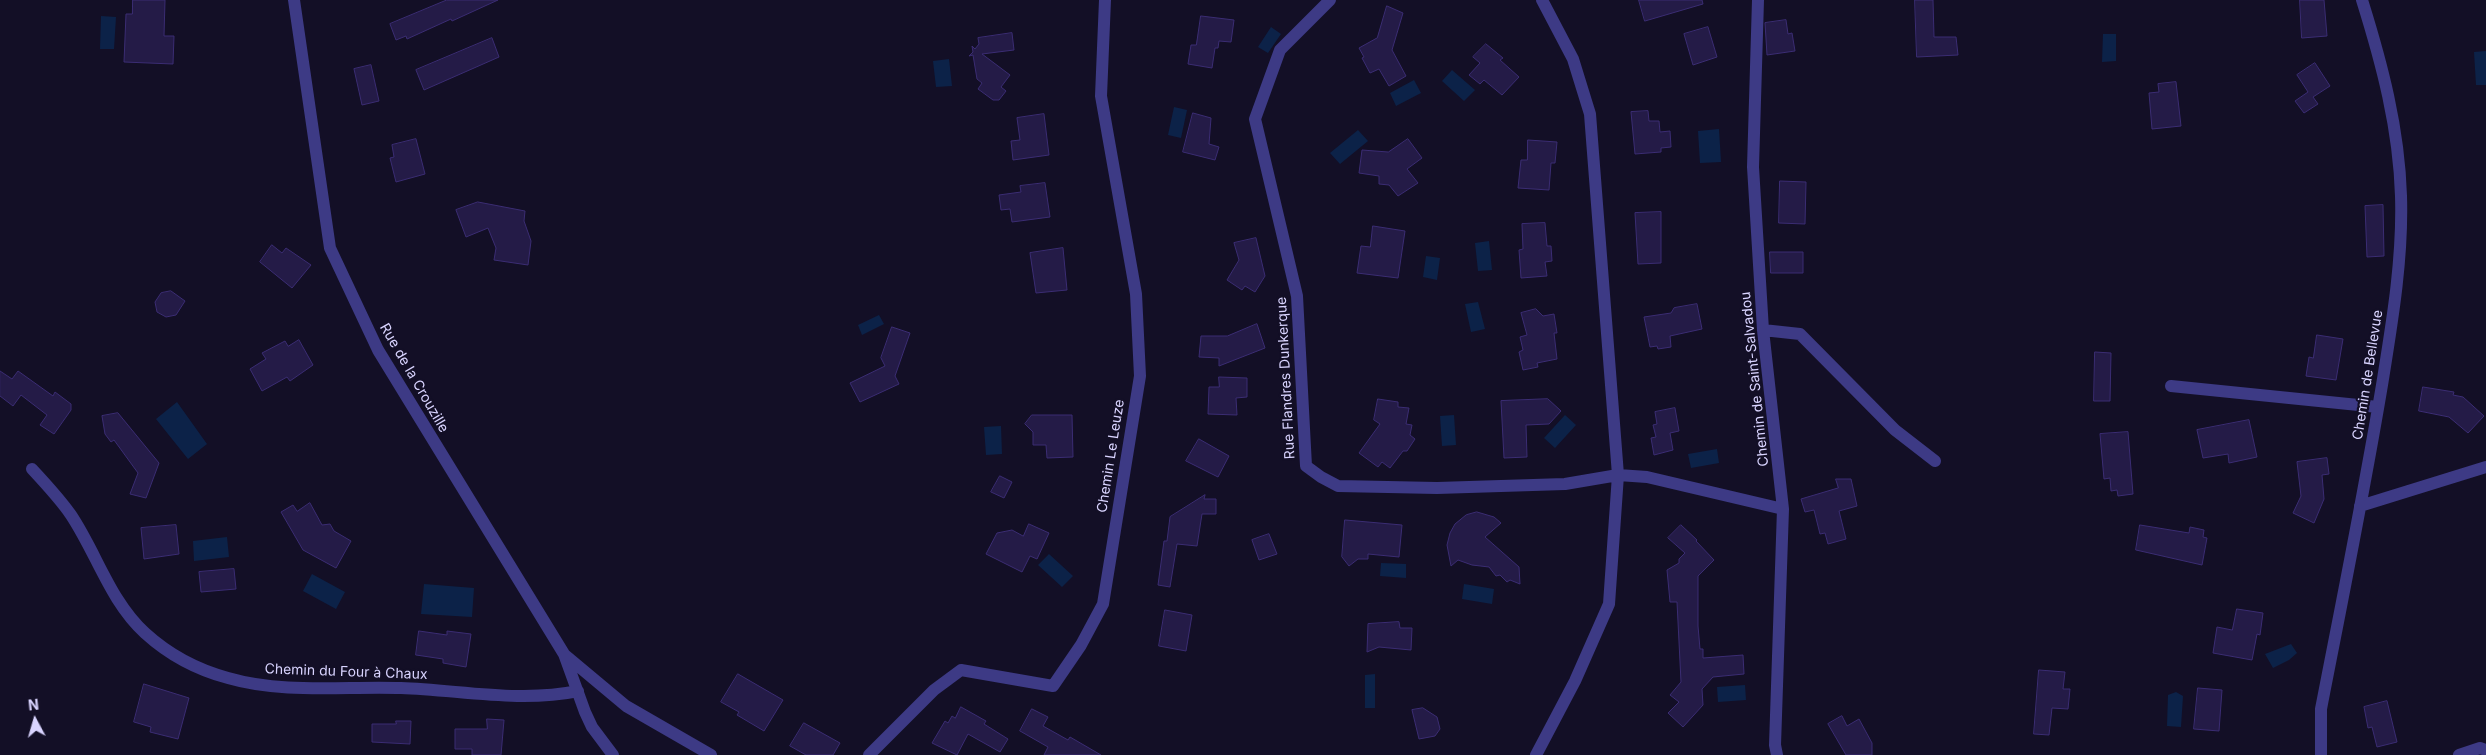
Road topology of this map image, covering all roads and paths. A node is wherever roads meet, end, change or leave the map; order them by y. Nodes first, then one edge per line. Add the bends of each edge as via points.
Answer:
1 (294, 0) edge
2 (1105, 0) edge
3 (1330, 0) edge
4 (1542, 0) edge
5 (1758, 0) edge
6 (2362, 0) edge
7 (1763, 330) junction
8 (2171, 386) dead end
9 (2378, 407) junction
10 (1935, 460) dead end
11 (2486, 468) edge
12 (32, 469) dead end
13 (1618, 475) junction
14 (2360, 506) junction
15 (1783, 510) junction
16 (564, 654) junction
17 (576, 687) junction
18 (2486, 750) edge
19 (613, 755) edge
20 (711, 755) edge
21 (869, 755) edge
22 (1536, 755) edge
23 (1777, 755) edge
24 (2320, 755) edge
25 (2459, 755) edge

1 - 16 street, Rue de la Crouzille via 330,248 378,350
2 - 21 street, Chemin Le Leuze via 1101,96 1136,294 1140,376 1103,604 1081,645 1053,686 961,670 934,690
3 - 13 street, Rue Flandres Dunkerque via 1280,50 1255,118 1298,296 1306,466 1338,486 1437,488 1565,484
4 - 13 street via 1573,58 1590,114
5 - 7 street, Chemin de Saint-Salvadou via 1753,167
6 - 9 street, Chemin de Bellevue via 2386,79 2401,196 2395,303
7 - 10 street via 1800,334 1895,430
7 - 15 street, Chemin de Saint-Salvadou
8 - 9 street
9 - 14 street, Chemin de Bellevue
11 - 14 street
12 - 17 street, Chemin du Four à Chaux via 71,515 116,600 139,626 180,658 204,670 256,684 303,687 400,688 531,697 554,696
13 - 15 street, Rue Flandres Dunkerque via 1647,477
13 - 22 street via 1609,604 1576,681
14 - 24 street, Chemin de Bellevue via 2321,709
15 - 23 street, Chemin de Saint-Salvadou
16 - 17 street, Rue de la Crouzille
16 - 20 street via 626,706
17 - 19 street, Rue de la Crouzille via 592,727
18 - 25 street via 2480,748

